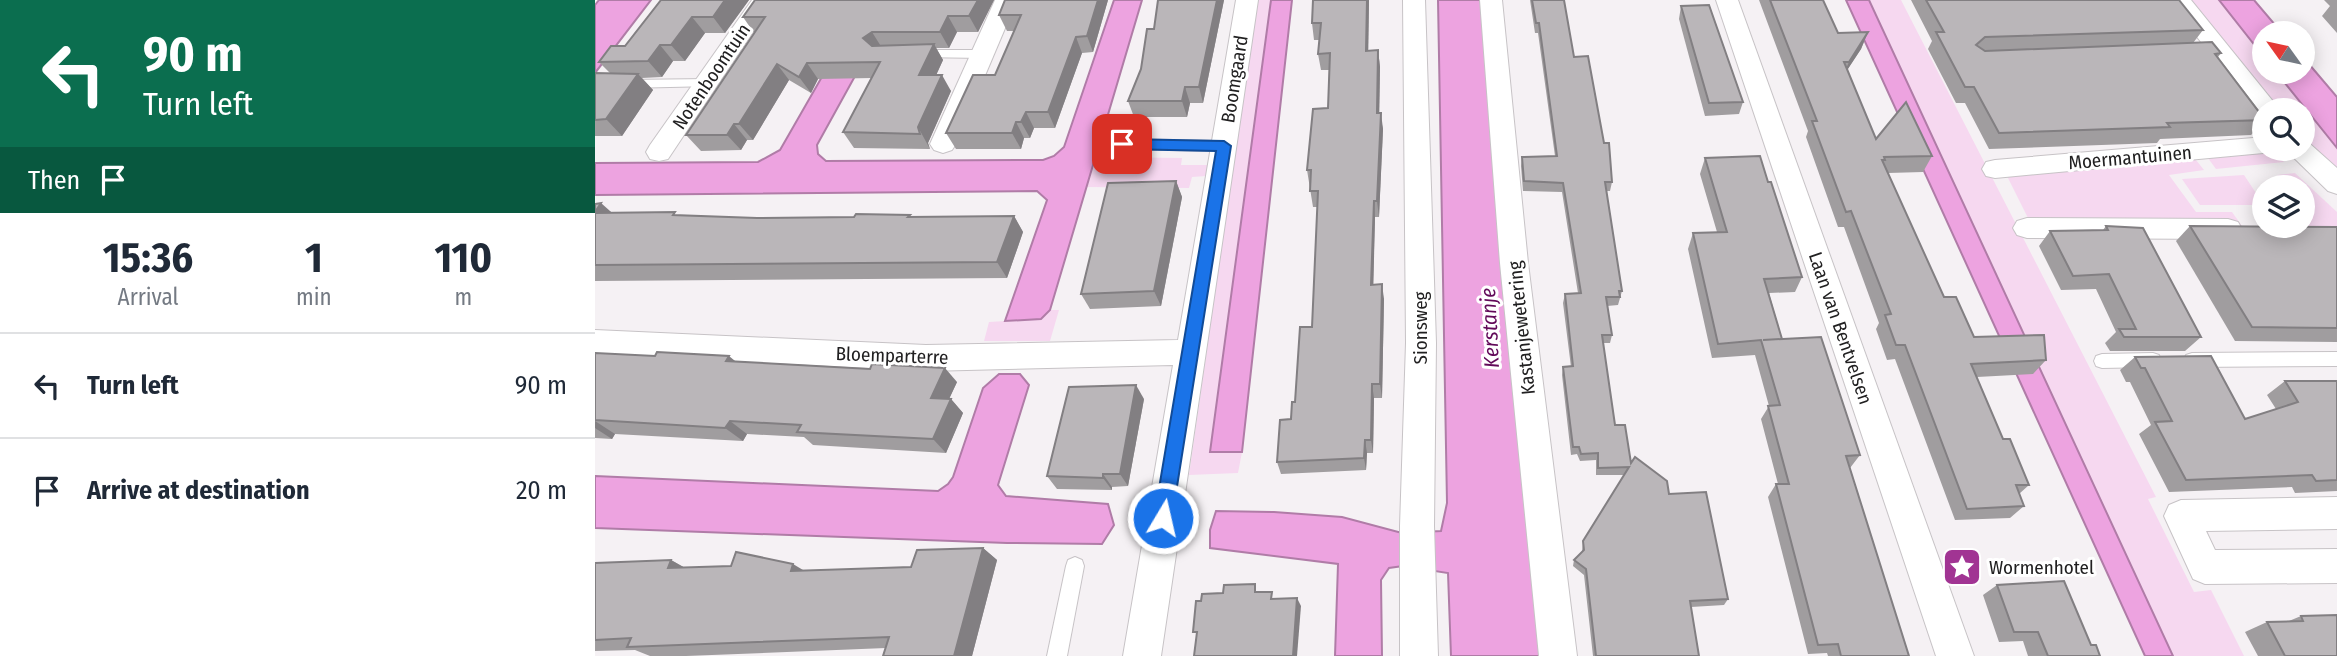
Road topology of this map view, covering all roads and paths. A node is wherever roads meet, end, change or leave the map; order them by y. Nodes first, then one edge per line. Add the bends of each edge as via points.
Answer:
1 (763, 0) edge
2 (1006, 0) edge
3 (1247, 0) edge
4 (1415, 0) edge
5 (1491, 0) edge
6 (1727, 0) edge
7 (2179, 0) edge
8 (983, 54) junction
9 (908, 55) edge
10 (708, 83) junction
11 (610, 85) edge
12 (2257, 98) edge
13 (943, 144) dead end
14 (1122, 144) dead end
15 (1224, 146) junction
16 (2252, 147) edge
17 (659, 152) dead end
18 (2313, 161) edge
19 (1995, 169) dead end
20 (2337, 184) edge
21 (2027, 228) dead end
22 (2252, 230) edge
23 (595, 342) edge
24 (1189, 352) junction
25 (2337, 359) edge
26 (2102, 361) dead end
27 (2337, 513) edge
28 (1075, 566) dead end
29 (2337, 566) edge
30 (1057, 656) edge
31 (1142, 656) edge
32 (1419, 656) edge
33 (1558, 656) edge
34 (1955, 656) edge

1 - 10 street, Notenboomtuin
2 - 8 street
3 - 15 street, Boomgaard
4 - 32 street, Sionsweg via 1421,343 1416,577
5 - 33 street, Kastanjewetering via 1514,262
6 - 34 street, Laan van Bentvelsen
7 - 12 street via 2214,52
8 - 9 lane
8 - 13 street
10 - 11 lane
10 - 17 street, Notenboomtuin
14 - 15 lane
15 - 24 street, Boomgaard
16 - 19 street, Moermantuinen
18 - 20 street
21 - 22 street
23 - 24 street, Bloemparterre via 926,358
24 - 31 street, Boomgaard
25 - 26 lane
27 - 29 street via 2181,516 2205,567
28 - 30 lane

